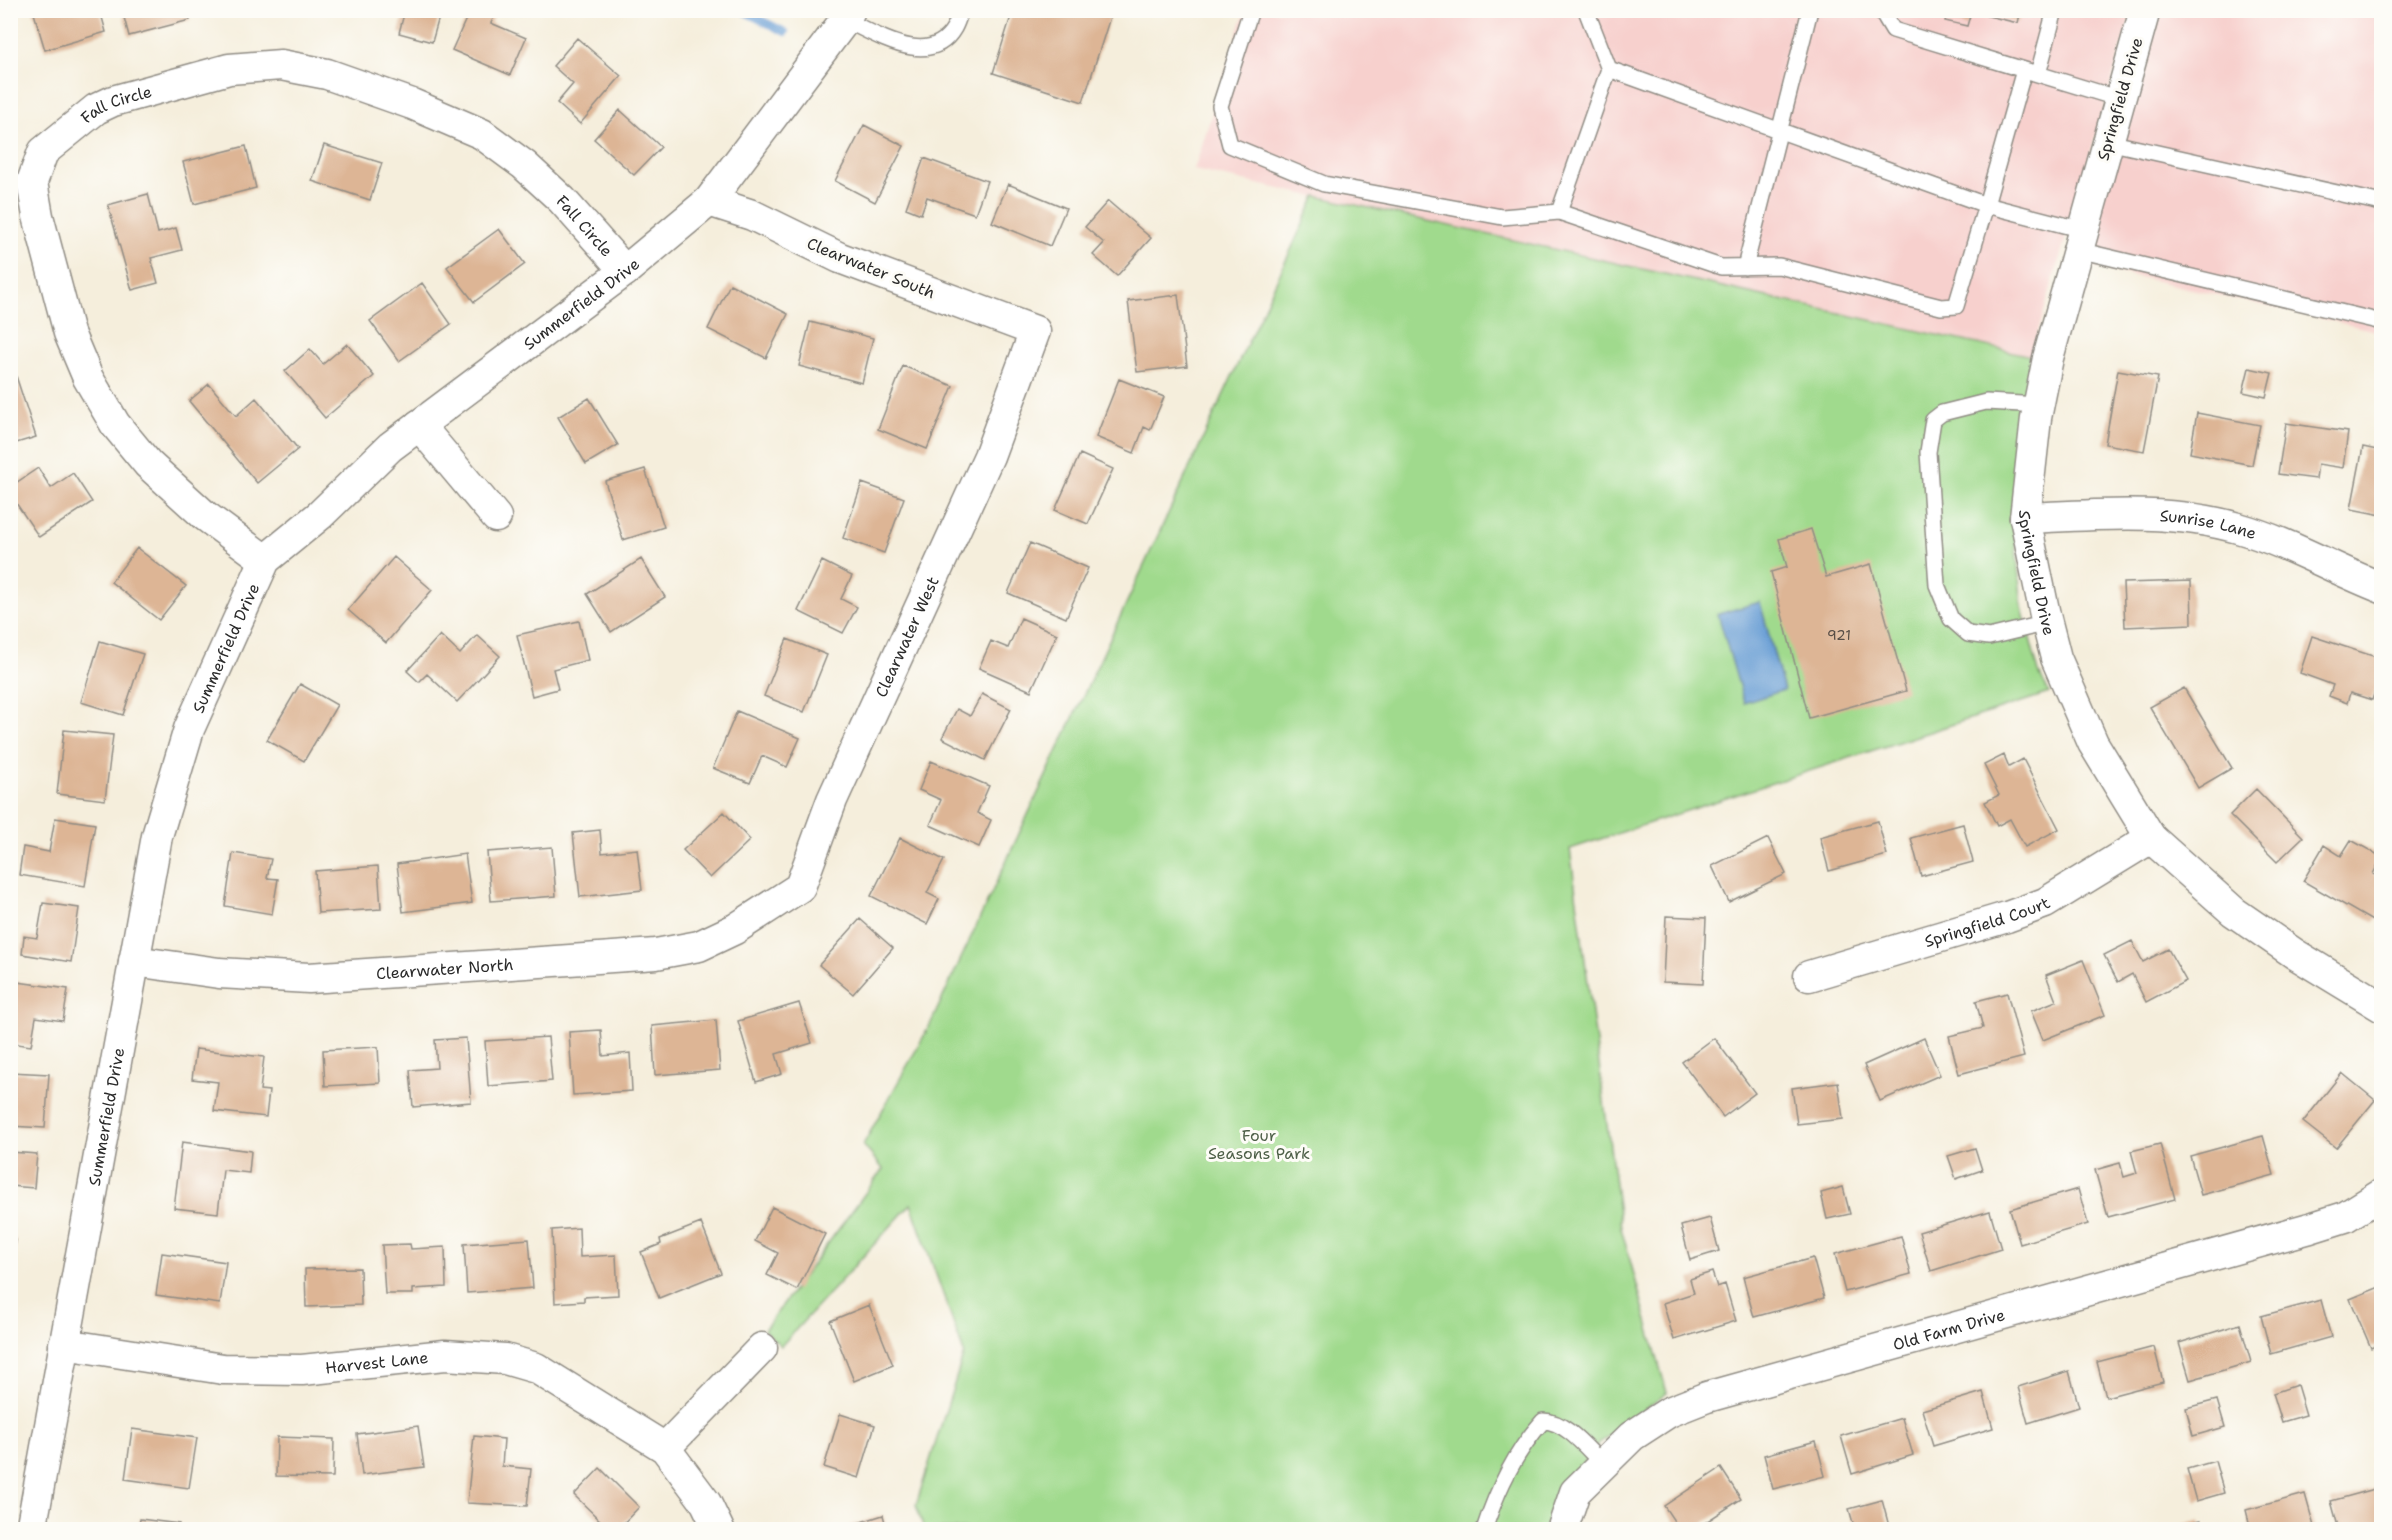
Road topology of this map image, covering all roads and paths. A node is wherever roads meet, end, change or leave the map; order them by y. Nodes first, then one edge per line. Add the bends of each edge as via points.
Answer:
1 (961, 10) edge
2 (1251, 10) edge
3 (1586, 10) edge
4 (1810, 10) edge
5 (1885, 10) edge
6 (2055, 10) edge
7 (2145, 10) edge
8 (847, 15) edge
9 (1609, 69) junction
10 (2031, 72) junction
11 (2120, 99) junction
12 (1779, 130) junction
13 (2108, 142) junction
14 (709, 201) junction
15 (2382, 203) edge
16 (1986, 205) junction
17 (1559, 212) junction
18 (2081, 240) junction
19 (1745, 267) junction
20 (625, 271) junction
21 (2382, 322) edge
22 (1035, 331) joint
23 (2038, 405) junction
24 (419, 425) junction
25 (496, 518) dead end
26 (2025, 518) junction
27 (265, 560) junction
28 (2382, 588) edge
29 (2047, 623) junction
30 (2151, 838) junction
31 (749, 920) joint
32 (134, 961) junction
33 (1809, 976) dead end
34 (2382, 1007) edge
35 (2382, 1194) edge
36 (64, 1344) junction
37 (762, 1348) dead end
38 (665, 1448) junction
39 (1603, 1464) junction
40 (31, 1530) edge
41 (719, 1530) edge
42 (1484, 1530) edge
43 (1562, 1530) edge

1 - 8 lane via 954,29 940,44 919,49 889,40
2 - 17 lane via 1220,106 1230,145 1323,184 1502,217
3 - 9 lane
4 - 12 lane
5 - 10 lane via 1893,30
6 - 10 lane
7 - 11 street, Springfield Drive
8 - 14 street, Summerfield Drive
9 - 12 lane
9 - 17 lane
10 - 11 lane
10 - 16 lane
11 - 13 street, Springfield Drive
12 - 16 lane
12 - 19 lane
13 - 15 lane
13 - 18 street, Springfield Drive
14 - 20 street, Summerfield Drive
14 - 22 street, Clearwater South via 752,215 840,258
16 - 18 lane
16 - 19 lane via 1956,306 1941,307 1779,266
17 - 19 lane via 1721,267
18 - 21 lane
18 - 23 street, Springfield Drive
20 - 24 street, Summerfield Drive
20 - 27 street, Fall Circle via 562,200 482,134 327,74 281,65 229,69 96,109 43,152 32,182 78,356 115,424 148,465 204,515
22 - 31 street, Clearwater West via 989,456 832,800 800,887
23 - 26 street, Springfield Drive
23 - 29 lane via 1986,402 1942,413 1933,420 1928,452 1937,585 1951,620 1968,634 1989,637
24 - 25 street
24 - 27 street, Summerfield Drive
26 - 28 street, Sunrise Lane via 2145,514 2202,520 2239,528
26 - 29 street, Springfield Drive
27 - 32 street, Summerfield Drive via 189,729 157,836
29 - 30 street, Springfield Drive via 2056,658 2093,743
30 - 33 street, Springfield Court via 2045,903
30 - 34 street, Springfield Drive via 2234,912
31 - 32 street, Clearwater North via 699,946 656,954 320,978 242,975
32 - 36 street, Summerfield Drive
35 - 39 street, Old Farm Drive via 2345,1216 2310,1228 1707,1396 1669,1412
36 - 38 street, Harvest Lane via 223,1369 302,1370 445,1355 506,1359 536,1368
36 - 40 street, Summerfield Drive
37 - 38 street
38 - 41 street via 705,1503
39 - 42 lane via 1564,1428 1543,1421 1509,1469
39 - 43 street, Old Farm Drive via 1575,1492

